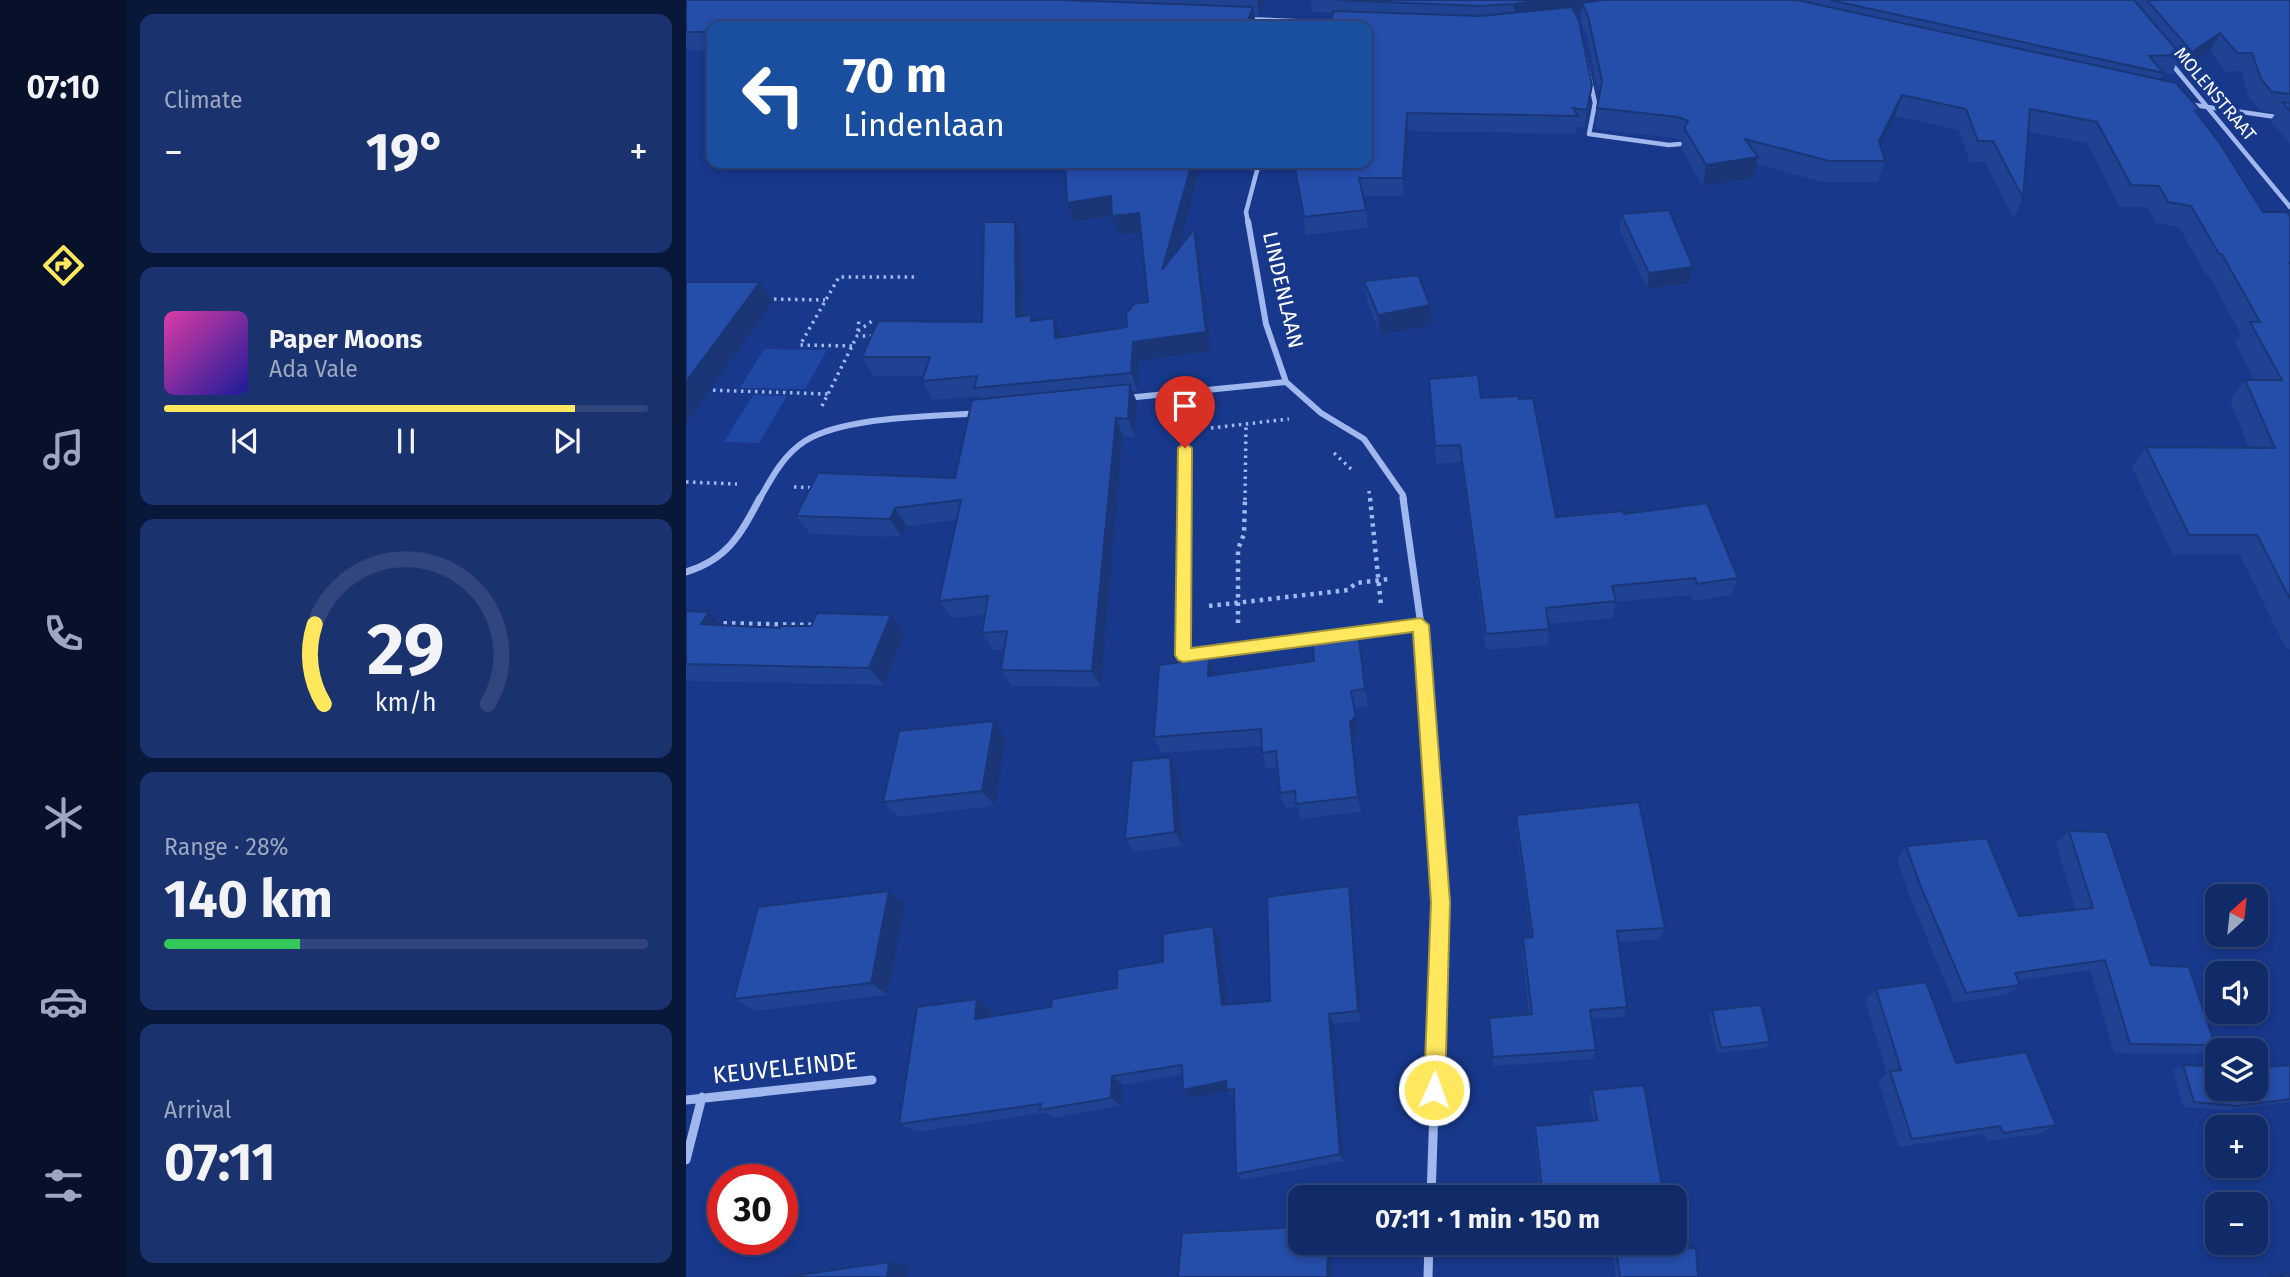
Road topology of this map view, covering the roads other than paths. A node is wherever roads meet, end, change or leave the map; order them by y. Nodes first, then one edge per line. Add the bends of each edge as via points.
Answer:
1 (1245, 19) edge
2 (1574, 20) edge
3 (1265, 21) edge
4 (2167, 59) edge
5 (2182, 103) edge
6 (2209, 109) junction
7 (2290, 119) edge
8 (1681, 144) dead end
9 (1258, 168) edge
10 (2290, 207) edge
11 (1286, 382) junction
12 (1188, 393) junction
13 (1122, 399) edge
14 (989, 412) edge
15 (686, 572) edge
16 (1421, 625) junction
17 (872, 1080) dead end
18 (702, 1097) junction
19 (686, 1100) edge
20 (686, 1160) edge
21 (1431, 1185) edge
22 (1429, 1255) edge
23 (1428, 1277) edge

1 - 3 street
2 - 8 street via 1582,37 1595,103 1589,134
4 - 6 street, MOLENSTRAAT
5 - 6 street
6 - 7 street
6 - 10 street, MOLENSTRAAT
9 - 11 street, LINDENLAAN via 1247,212 1266,324
11 - 12 street
11 - 16 street, LINDENLAAN via 1325,415 1364,439 1403,495
12 - 13 street
12 - 16 street via 1183,465 1183,655
14 - 15 street via 834,428 805,441 788,455 746,527 711,564
16 - 21 street, LINDENLAAN via 1441,902
17 - 18 street, KEUVELEINDE
18 - 19 street, KEUVELEINDE
18 - 20 street, KEUVELEINDE
22 - 23 street

